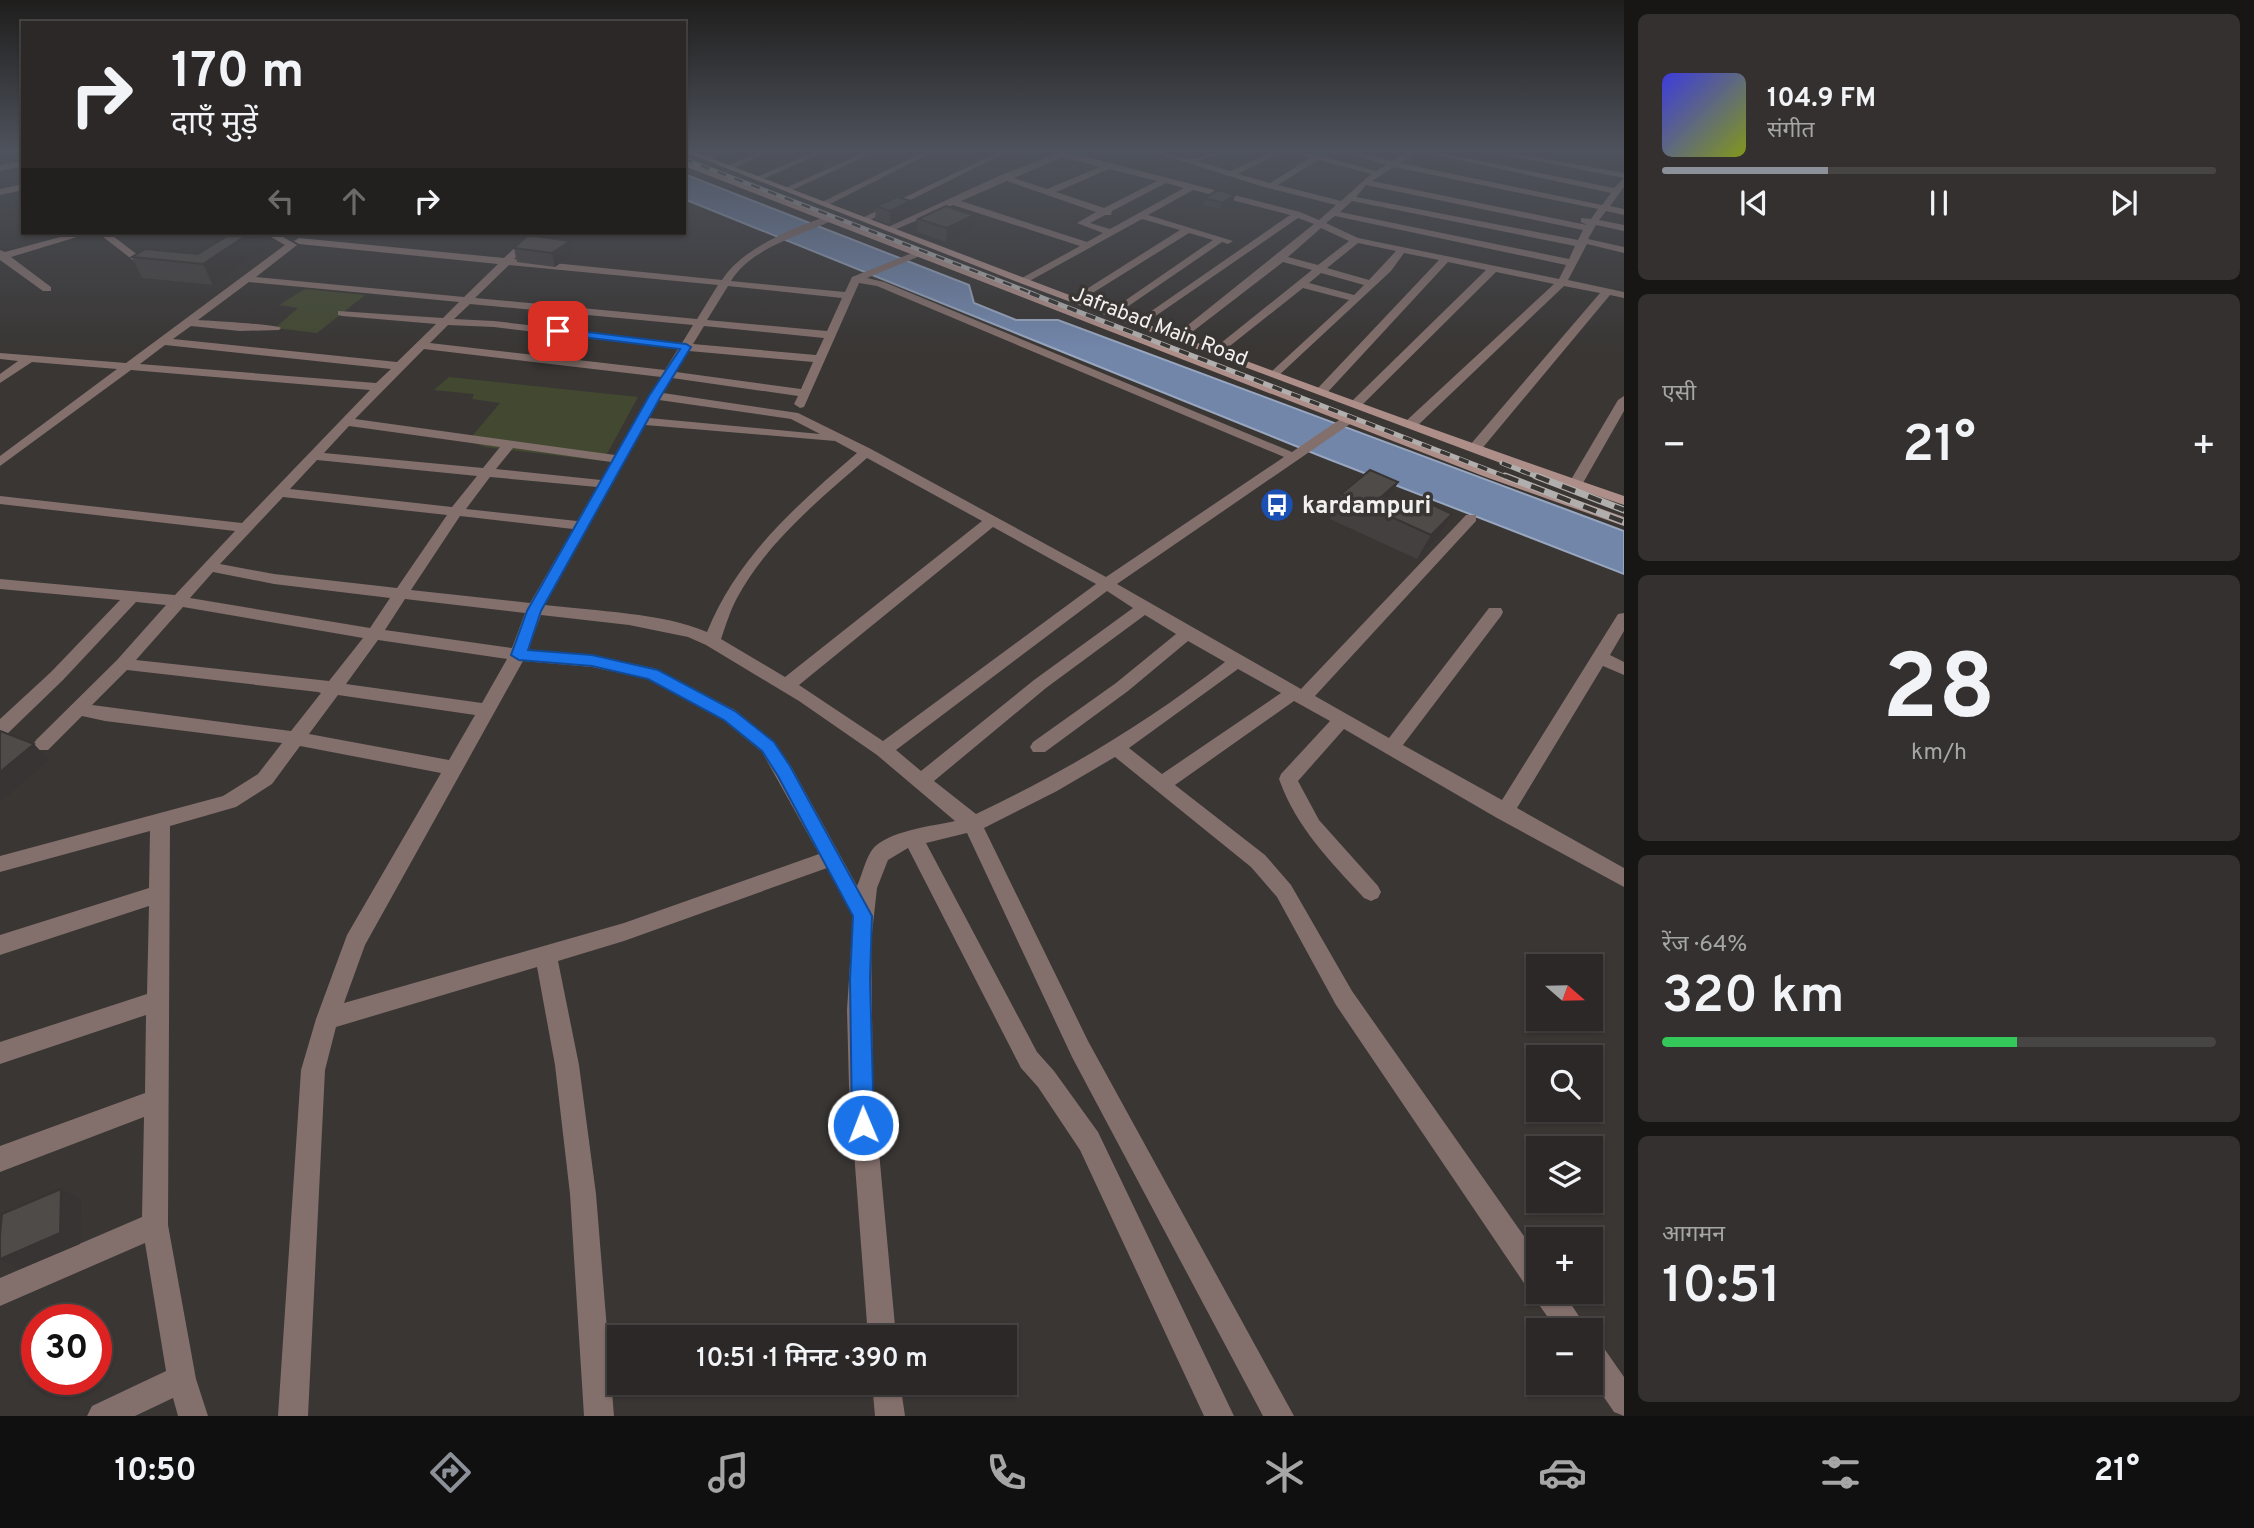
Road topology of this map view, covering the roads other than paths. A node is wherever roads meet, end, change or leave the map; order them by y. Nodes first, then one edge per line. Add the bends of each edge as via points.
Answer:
1 (817, 218) edge
2 (913, 218) edge
3 (1004, 218) edge
4 (1091, 218) edge
5 (1136, 218) joint
6 (1291, 218) edge
7 (1308, 218) edge
8 (1327, 218) edge
9 (1357, 218) edge
10 (1445, 218) edge
11 (1554, 218) edge
12 (1570, 218) edge
13 (1595, 218) edge
14 (865, 219) edge
15 (824, 221) junction
16 (1322, 223) junction
17 (1591, 225) junction
18 (891, 228) junction
19 (1624, 228) edge
20 (1188, 229) junction
21 (1110, 232) junction
22 (69, 235) edge
23 (106, 235) edge
24 (274, 235) edge
25 (316, 235) edge
26 (533, 235) edge
27 (1221, 239) junction
28 (1356, 240) junction
29 (1583, 242) junction
30 (296, 243) junction
31 (1087, 245) junction
32 (1249, 247) junction
33 (1403, 248) junction
34 (1624, 250) edge
35 (917, 254) junction
36 (2, 255) edge
37 (1447, 257) junction
38 (1280, 258) junction
39 (142, 262) edge
40 (504, 263) junction
41 (1572, 263) junction
42 (1495, 267) junction
43 (1319, 270) junction
44 (248, 279) junction
45 (856, 279) junction
46 (1024, 281) junction
47 (1563, 281) junction
48 (725, 284) junction
49 (1301, 284) junction
50 (1371, 284) junction
51 (47, 289) dead end
52 (1608, 291) junction
53 (846, 295) junction
54 (1624, 295) edge
55 (1355, 298) junction
56 (1078, 299) junction
57 (465, 300) junction
58 (342, 313) dead end
59 (1114, 313) junction
60 (189, 322) junction
61 (442, 322) junction
62 (702, 322) junction
63 (1141, 323) junction
64 (275, 328) dead end
65 (830, 335) junction
66 (1180, 337) junction
67 (161, 341) junction
68 (419, 345) junction
69 (686, 347) junction
70 (1217, 351) junction
71 (0, 356) edge
72 (29, 359) junction
73 (821, 359) junction
74 (127, 366) junction
75 (399, 366) junction
76 (1276, 374) junction
77 (668, 375) junction
78 (0, 379) edge
79 (379, 387) junction
80 (1322, 391) junction
81 (805, 393) junction
82 (655, 396) junction
83 (1624, 400) edge
84 (1356, 404) junction
85 (794, 416) junction
86 (1349, 419) junction
87 (642, 421) junction
88 (347, 422) junction
89 (1411, 424) junction
90 (841, 440) junction
91 (510, 443) junction
92 (1475, 448) junction
93 (866, 452) junction
94 (314, 456) junction
95 (1294, 457) junction
96 (620, 459) junction
97 (0, 462) edge
98 (486, 473) junction
99 (1576, 483) junction
100 (605, 484) junction
101 (280, 492) junction
102 (0, 500) edge
103 (1624, 501) edge
104 (455, 513) junction
105 (1471, 518) dead end
106 (992, 520) junction
107 (1624, 522) edge
108 (583, 526) junction
109 (247, 527) junction
110 (209, 567) junction
111 (1108, 583) junction
112 (0, 584) edge
113 (400, 595) junction
114 (133, 596) junction
115 (179, 601) junction
116 (1145, 607) junction
117 (534, 611) junction
118 (1495, 612) dead end
119 (1624, 618) edge
120 (1187, 633) junction
121 (374, 634) junction
122 (712, 641) junction
123 (519, 655) junction
124 (1600, 657) junction
125 (1237, 661) junction
126 (123, 663) junction
127 (1624, 670) edge
128 (786, 686) junction
129 (332, 688) junction
130 (1298, 696) junction
131 (78, 708) junction
132 (486, 710) junction
133 (1342, 720) junction
134 (0, 730) edge
135 (295, 739) junction
136 (41, 746) dead end
137 (1039, 747) dead end
138 (1116, 748) junction
139 (1391, 748) junction
140 (883, 750) junction
141 (454, 768) junction
142 (921, 781) junction
143 (1162, 784) junction
144 (1504, 813) junction
145 (160, 820) junction
146 (973, 825) junction
147 (913, 838) junction
148 (831, 858) junction
149 (0, 864) edge
150 (1624, 878) edge
151 (1371, 892) dead end
152 (159, 894) junction
153 (863, 916) junction
154 (0, 945) edge
155 (546, 955) junction
156 (158, 1001) junction
157 (327, 1019) junction
158 (0, 1053) edge
159 (157, 1100) junction
160 (0, 1159) edge
161 (155, 1225) junction
162 (1526, 1262) edge
163 (0, 1292) edge
164 (881, 1325) edge
165 (1603, 1371) edge
166 (182, 1379) junction
167 (888, 1395) edge
168 (1624, 1402) edge
169 (102, 1416) edge
170 (193, 1416) edge
171 (293, 1416) edge
172 (599, 1416) edge
173 (890, 1416) edge
174 (1219, 1416) edge
175 (1279, 1416) edge

1 - 15 main road, Jafrabad Main Road
2 - 18 street
3 - 31 street
4 - 21 street via 1082,223
5 - 20 street
5 - 21 street
6 - 32 street
7 - 16 street
8 - 16 street
9 - 41 street
10 - 29 street
11 - 17 street
12 - 17 street
13 - 17 street
14 - 18 main road, Jafrabad Main Road
15 - 35 main road, Jafrabad Main Road
15 - 48 street via 742,261
16 - 28 street
16 - 38 street
17 - 19 street
17 - 29 street
18 - 46 main road, Jafrabad Main Road
20 - 27 street
20 - 56 street
21 - 31 street
22 - 36 street
23 - 39 street
24 - 30 street
25 - 30 street
26 - 40 street
27 - 32 street
27 - 59 street
28 - 33 street
28 - 43 street
29 - 34 street
29 - 41 street
30 - 40 street
30 - 44 street
31 - 46 street
32 - 63 street
33 - 37 street
33 - 50 street
35 - 45 street
35 - 86 main road, Jafrabad Main Road
36 - 51 street
37 - 42 street
37 - 80 street
38 - 43 street
38 - 66 street
40 - 48 street
40 - 57 street
41 - 47 street
42 - 47 street
42 - 84 street
43 - 49 street
43 - 50 street
44 - 57 street
44 - 60 street
45 - 53 street
45 - 95 street
46 - 56 main road, Jafrabad Main Road
47 - 52 street
47 - 89 street
48 - 53 street
48 - 62 street
49 - 55 street
49 - 70 street
50 - 55 street
52 - 54 street
52 - 92 street
53 - 65 street
55 - 76 street
56 - 59 main road, Jafrabad Main Road
57 - 61 street
57 - 62 street
58 - 61 street
59 - 63 main road, Jafrabad Main Road
60 - 64 street
60 - 67 street
61 - 68 street
61 - 69 street
62 - 65 street
62 - 69 street
63 - 66 main road, Jafrabad Main Road
65 - 73 street
66 - 70 main road, Jafrabad Main Road
67 - 74 street
67 - 75 street
68 - 75 street
68 - 77 street
69 - 73 street
69 - 77 street
70 - 76 main road, Jafrabad Main Road
71 - 72 street
72 - 74 street
72 - 78 street
73 - 81 street
74 - 79 street
74 - 97 street
75 - 79 street
76 - 80 main road, Jafrabad Main Road
77 - 81 street
77 - 82 street
79 - 88 street
80 - 84 main road, Jafrabad Main Road
81 - 85 street
82 - 85 street
82 - 87 street
83 - 99 street
84 - 89 main road, Jafrabad Main Road
85 - 90 street
86 - 95 street
86 - 107 main road, Jafrabad Main Road
87 - 90 street
87 - 96 street
88 - 91 street
88 - 94 street
89 - 92 main road, Jafrabad Main Road
90 - 93 street
91 - 96 street
91 - 98 street
92 - 99 main road, Jafrabad Main Road
93 - 106 street
93 - 122 street via 762,554 733,592
94 - 98 street
94 - 101 street
95 - 111 street
96 - 100 street
98 - 100 street
98 - 104 street
99 - 103 main road, Jafrabad Main Road
100 - 108 street
101 - 104 street
101 - 109 street
102 - 109 street
104 - 108 street
104 - 113 street
105 - 130 street
106 - 111 street
106 - 128 street
108 - 117 street
109 - 110 street
110 - 113 street
110 - 115 street
111 - 116 street
111 - 140 street
112 - 114 street
113 - 117 street
113 - 121 street
114 - 115 street
114 - 134 street
115 - 121 street
115 - 126 street
116 - 120 street
116 - 142 street via 1040,684
117 - 122 street via 629,620 692,632
117 - 123 street
118 - 139 street
119 - 124 street
120 - 125 street
120 - 137 street
121 - 123 street
121 - 129 street
122 - 128 street
123 - 132 street
123 - 148 street via 592,661 653,674 729,715 768,747
124 - 127 street
124 - 144 street
125 - 130 street
125 - 138 street via 1183,705
126 - 129 street
126 - 131 street
128 - 140 street
129 - 132 street
129 - 135 street
130 - 133 street
130 - 143 street
131 - 135 street
131 - 136 street
132 - 141 street
133 - 139 street
133 - 151 street via 1288,779 1293,797 1311,824
135 - 141 street
135 - 145 street via 265,779 229,802
138 - 143 street
138 - 146 street
139 - 144 street
140 - 142 street
141 - 157 street via 355,942
142 - 146 street
143 - 162 street via 1258,861 1284,891 1344,998
144 - 150 street
145 - 149 street
145 - 152 street
146 - 147 street
146 - 175 street via 1080,1049
147 - 153 street via 898,841 880,855 866,883
147 - 174 street via 1029,1060 1089,1141
148 - 153 street
148 - 155 street
152 - 154 street
152 - 156 street
153 - 164 street via 864,1149
155 - 157 street
155 - 172 street via 567,1065 583,1194
156 - 158 street
156 - 159 street
157 - 171 street via 313,1070
159 - 160 street
159 - 161 street
161 - 163 street
161 - 166 street
165 - 168 street
166 - 169 street
166 - 170 street
167 - 173 street

